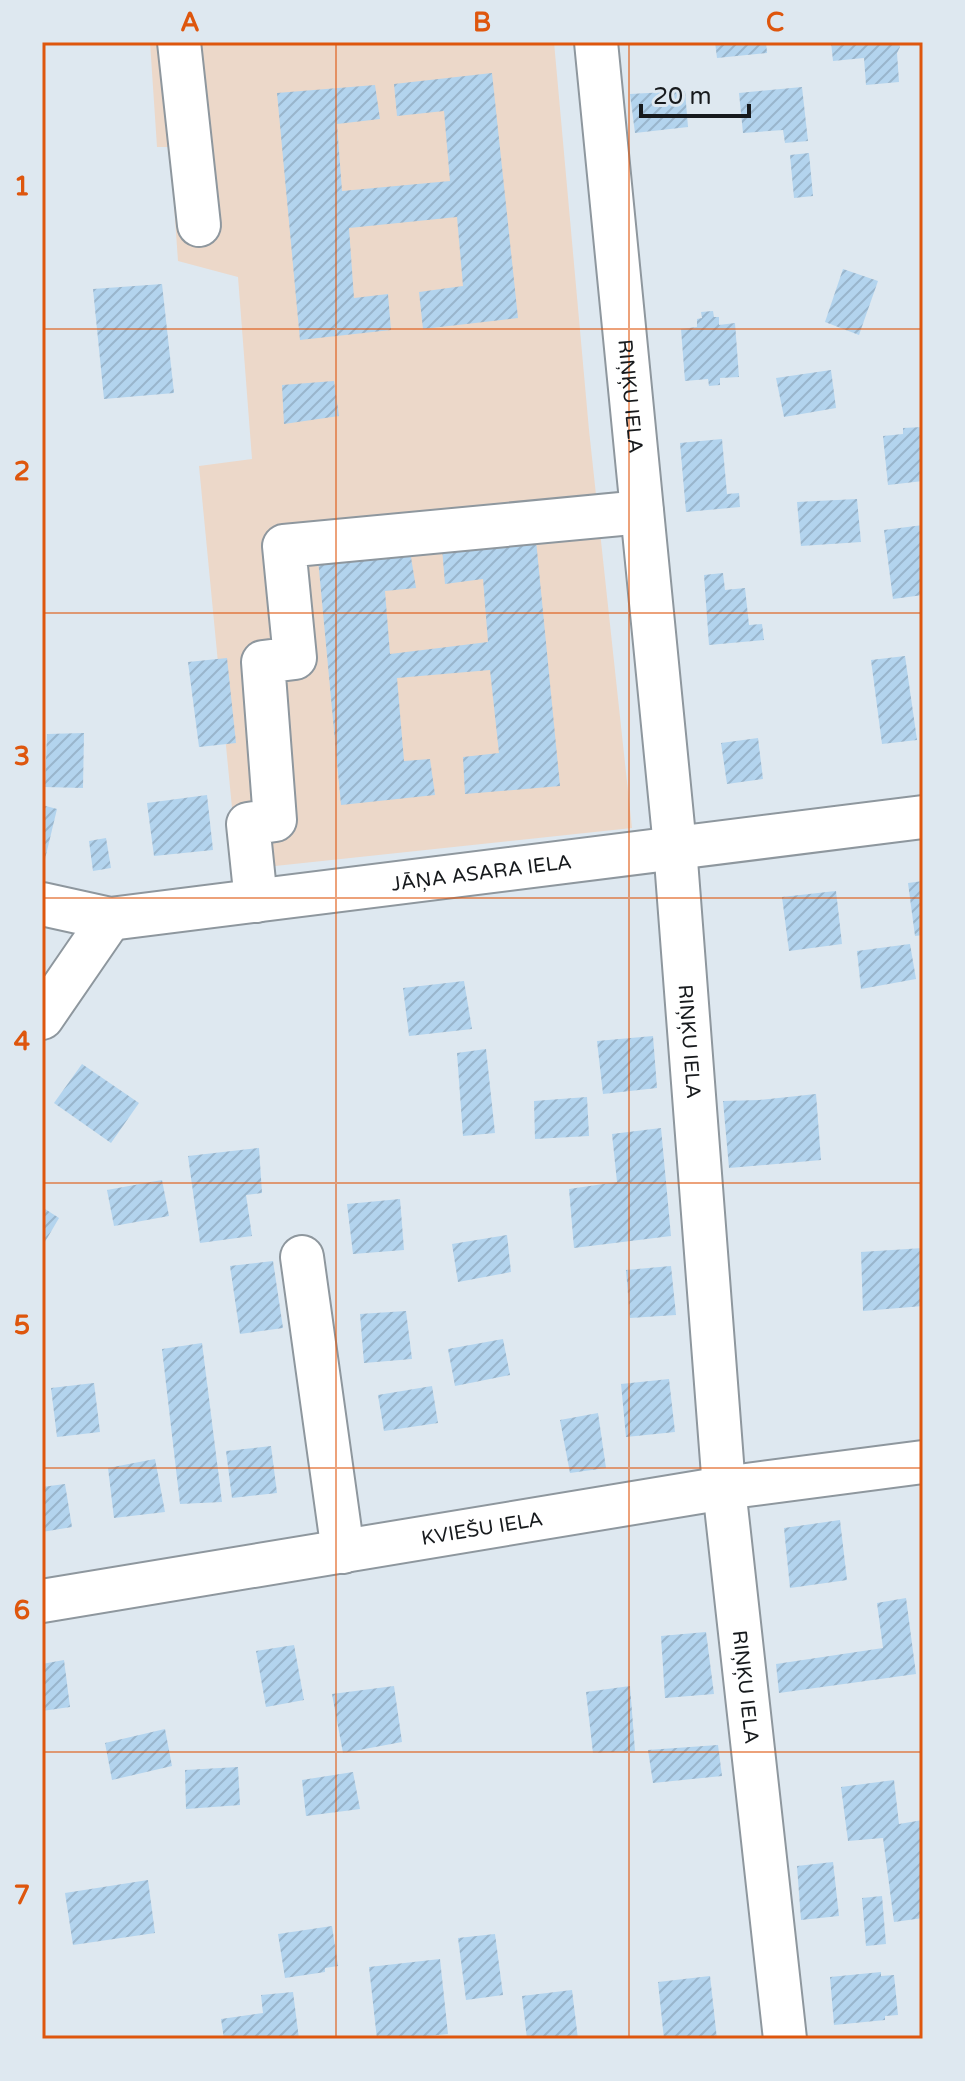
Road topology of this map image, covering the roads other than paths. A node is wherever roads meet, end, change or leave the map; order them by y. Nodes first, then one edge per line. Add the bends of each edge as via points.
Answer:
1 (179, 42) edge
2 (596, 42) edge
3 (199, 225) dead end
4 (642, 512) junction
5 (923, 817) edge
6 (675, 847) junction
7 (256, 901) junction
8 (42, 904) edge
9 (110, 919) junction
10 (42, 1018) edge
11 (302, 1257) dead end
12 (923, 1462) edge
13 (724, 1488) junction
14 (343, 1552) junction
15 (42, 1601) edge
16 (785, 2039) edge

1 - 3 street
2 - 4 street, RIŅĶU IELA
4 - 6 street, RIŅĶU IELA
4 - 7 street via 284,546 295,658 263,662 275,820 248,824
5 - 6 street, JĀŅA ASARA IELA
6 - 7 street, JĀŅA ASARA IELA
6 - 13 street, RIŅĶU IELA
7 - 9 street, JĀŅA ASARA IELA
8 - 9 street, JĀŅA ASARA IELA
9 - 10 street
11 - 14 street
12 - 13 street, KVIEŠU IELA
13 - 14 street, KVIEŠU IELA
13 - 16 street, RIŅĶU IELA
14 - 15 street, KVIEŠU IELA

